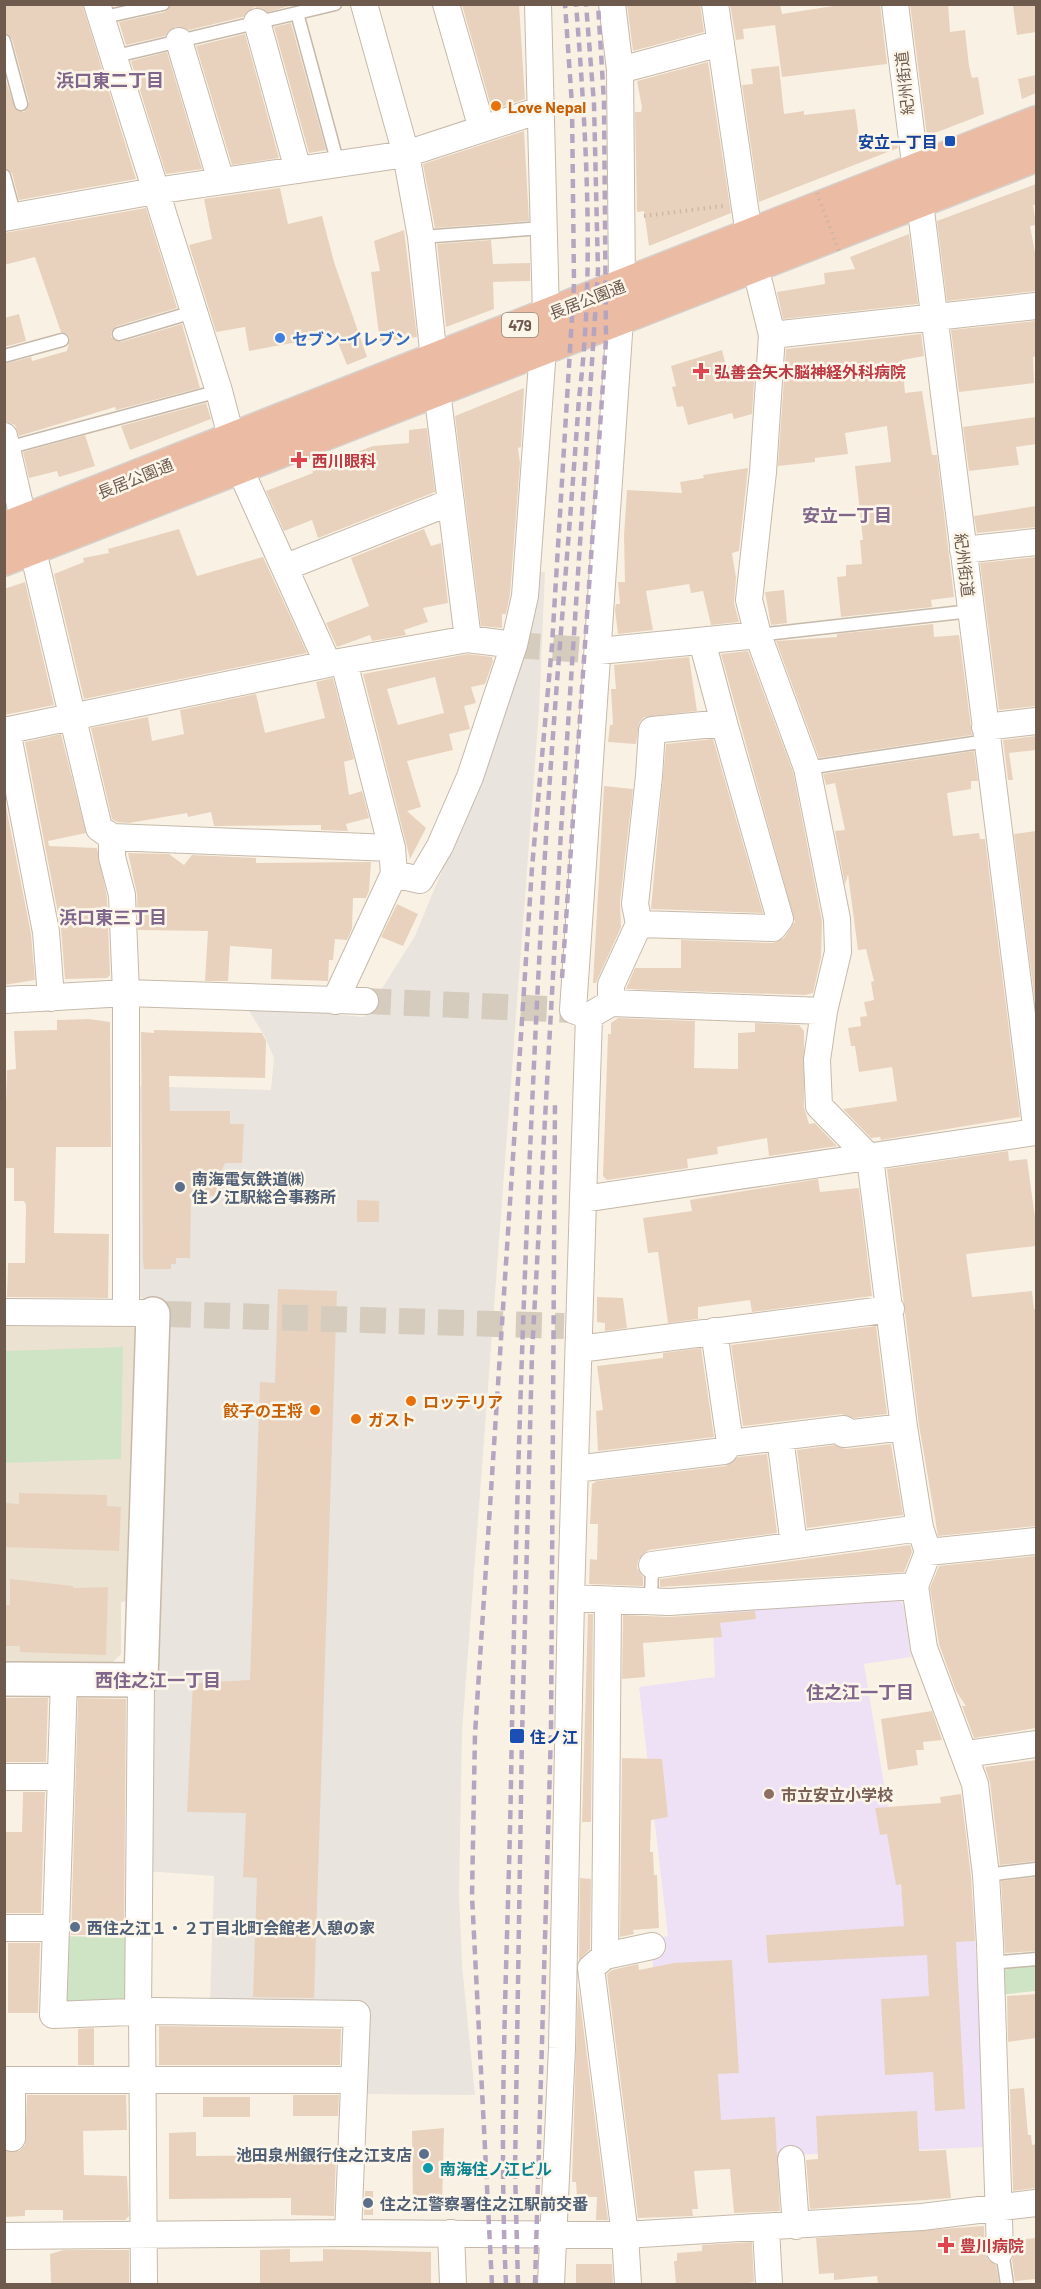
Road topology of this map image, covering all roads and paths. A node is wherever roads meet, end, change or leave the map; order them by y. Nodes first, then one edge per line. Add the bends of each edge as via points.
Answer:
1 (163, 4) edge
2 (335, 4) edge
3 (364, 4) edge
4 (446, 4) edge
5 (537, 4) edge
6 (612, 4) edge
7 (716, 4) edge
8 (895, 4) edge
9 (98, 11) edge
10 (297, 14) junction
11 (257, 22) junction
12 (4, 41) edge
13 (179, 41) junction
14 (721, 43) junction
15 (112, 57) junction
16 (620, 70) junction
17 (21, 104) dead end
18 (540, 110) junction
19 (1036, 123) edge
20 (482, 129) junction
21 (406, 154) junction
22 (1036, 155) edge
23 (338, 164) junction
24 (298, 170) junction
25 (4, 176) edge
26 (221, 181) junction
27 (917, 187) junction
28 (155, 191) junction
29 (817, 193) dead end
30 (744, 204) junction
31 (10, 217) edge
32 (619, 219) junction
33 (543, 228) junction
34 (421, 237) junction
35 (752, 250) junction
36 (839, 251) dead end
37 (622, 286) junction
38 (1036, 306) edge
39 (193, 312) junction
40 (546, 315) junction
41 (935, 317) junction
42 (620, 319) junction
43 (119, 334) dead end
44 (772, 336) junction
45 (62, 340) dead end
46 (543, 349) junction
47 (4, 356) edge
48 (435, 375) junction
49 (219, 391) junction
50 (6, 442) edge
51 (235, 453) junction
52 (451, 502) junction
53 (15, 525) edge
54 (1036, 542) edge
55 (963, 550) junction
56 (286, 567) junction
57 (971, 611) junction
58 (758, 635) junction
59 (468, 639) junction
60 (702, 641) junction
61 (514, 645) junction
62 (599, 651) junction
63 (336, 663) junction
64 (72, 717) junction
65 (1036, 721) edge
66 (724, 723) junction
67 (6, 730) edge
68 (986, 734) junction
69 (807, 768) junction
70 (15, 827) edge
71 (112, 837) junction
72 (392, 848) junction
73 (394, 874) junction
74 (639, 924) junction
75 (126, 993) junction
76 (51, 998) junction
77 (4, 1000) edge
78 (335, 1001) junction
79 (365, 1001) tunnel mouth
80 (600, 1009) junction
81 (824, 1011) junction
82 (1036, 1126) edge
83 (1036, 1132) edge
84 (870, 1158) junction
85 (583, 1199) junction
86 (891, 1309) junction
87 (4, 1312) edge
88 (148, 1313) junction
89 (714, 1331) junction
90 (574, 1334) junction
91 (904, 1426) junction
92 (780, 1437) junction
93 (730, 1443) junction
94 (575, 1469) junction
95 (920, 1528) junction
96 (1036, 1541) edge
97 (794, 1545) junction
98 (928, 1552) junction
99 (652, 1564) joint
100 (915, 1586) junction
101 (571, 1598) junction
102 (608, 1600) junction
103 (651, 1601) junction
104 (4, 1679) edge
105 (64, 1680) junction
106 (141, 1680) junction
107 (1036, 1744) edge
108 (966, 1754) junction
109 (4, 1777) edge
110 (60, 1777) junction
111 (1036, 1869) edge
112 (986, 1875) junction
113 (4, 1928) edge
114 (56, 1928) junction
115 (652, 1946) dead end
116 (605, 1956) junction
117 (1036, 1959) edge
118 (990, 1964) junction
119 (140, 2013) junction
120 (8, 2080) edge
121 (142, 2080) junction
122 (354, 2080) junction
123 (12, 2138) dead end
124 (791, 2159) dead end
125 (1036, 2203) edge
126 (997, 2207) junction
127 (796, 2226) junction
128 (766, 2228) junction
129 (348, 2233) junction
130 (451, 2233) junction
131 (553, 2233) junction
132 (144, 2234) junction
133 (625, 2235) junction
134 (4, 2236) edge
135 (1000, 2251) joint
136 (144, 2284) edge
137 (453, 2284) edge
138 (551, 2284) edge
139 (628, 2284) edge
140 (769, 2284) edge
141 (1007, 2284) edge

1 - 9 lane
2 - 10 lane
3 - 21 street
4 - 20 street
5 - 18 street
6 - 16 street
7 - 14 street
8 - 27 street, 紀州街道
9 - 15 street
10 - 11 lane
10 - 23 lane
11 - 13 lane
11 - 24 street
12 - 17 lane
13 - 15 lane
13 - 26 street
14 - 16 street
14 - 30 street
15 - 28 street
16 - 32 street
18 - 20 street
18 - 33 street
19 - 27 highway, 長居公園通 / 479
20 - 21 street
21 - 23 street
21 - 34 street
22 - 27 highway, 長居公園通 / 479
23 - 24 street
24 - 26 street
25 - 31 lane
26 - 28 street
27 - 35 highway, 長居公園通 / 479
27 - 41 street, 紀州街道
28 - 31 street
28 - 39 street
29 - 36 path, bridge
30 - 32 path
30 - 35 street
32 - 37 street
33 - 34 lane
33 - 40 street
34 - 48 street
35 - 37 highway, 長居公園通 / 479
35 - 42 highway, 長居公園通 / 479
35 - 44 street
37 - 40 highway, 長居公園通 / 479
38 - 41 street
39 - 43 lane
39 - 49 street
40 - 48 highway, 長居公園通 / 479
41 - 44 street
41 - 55 street, 紀州街道
42 - 46 highway, 長居公園通 / 479
42 - 62 street
44 - 58 street via 749,600
45 - 47 lane
46 - 48 highway, 長居公園通 / 479
46 - 61 street via 525,596
48 - 51 highway, 長居公園通 / 479
48 - 52 street
49 - 50 lane
49 - 51 street
50 - 53 street
51 - 53 highway, 長居公園通 / 479
51 - 56 street
52 - 56 street
52 - 59 street
53 - 64 street
54 - 55 street
55 - 57 street, 紀州街道
56 - 63 street
57 - 58 lane
57 - 68 street, 紀州街道
58 - 60 street
58 - 69 street
59 - 61 street
59 - 63 street
60 - 62 street
60 - 66 street
61 - 73 street via 470,777 440,846 420,880
62 - 80 street via 573,1010
63 - 64 street
63 - 72 street
64 - 67 street
64 - 71 street via 99,828
65 - 68 street
66 - 74 street via 652,730 635,904
66 - 74 street via 780,919 773,928
67 - 70 street
68 - 69 lane
68 - 82 street, 紀州街道
69 - 81 street via 837,919 838,952
70 - 76 street via 46,932
71 - 72 street
71 - 75 street via 112,857 122,895
72 - 73 street
73 - 78 street
74 - 80 street
75 - 76 street
75 - 78 street
75 - 88 street
76 - 77 street
78 - 79 street
80 - 81 street
80 - 85 street
81 - 84 street via 817,1060 819,1106
83 - 84 street
84 - 85 street
84 - 86 street
85 - 90 street
86 - 89 street
86 - 91 street
87 - 88 street
88 - 106 street
89 - 90 street
89 - 93 street
90 - 94 street
91 - 92 street
91 - 95 street
92 - 93 street
92 - 97 street
93 - 94 street via 724,1450
94 - 101 street
95 - 97 street
95 - 98 street
96 - 98 street
97 - 99 street
98 - 100 street
99 - 103 lane
100 - 103 street
100 - 108 street via 924,1648
101 - 102 street
101 - 131 street via 562,2049
102 - 103 street
102 - 116 street
104 - 105 street
105 - 106 street
105 - 110 street
106 - 119 street
107 - 108 street
108 - 112 street via 975,1784
109 - 110 street
110 - 114 street
111 - 112 lane
112 - 118 street
113 - 114 street
114 - 119 street via 53,2015
115 - 116 street
116 - 133 street via 591,1968
117 - 118 lane
118 - 126 street
119 - 121 street
119 - 122 street via 357,2014
120 - 121 street
120 - 123 street
121 - 122 street
121 - 132 street
122 - 129 street
124 - 127 street
125 - 126 street
126 - 127 street
126 - 135 street
127 - 128 street
128 - 133 street
128 - 140 street
129 - 130 street
129 - 132 street
130 - 131 street
130 - 137 street
131 - 133 street
131 - 138 street
132 - 134 street
132 - 136 street
133 - 139 street
135 - 141 lane

